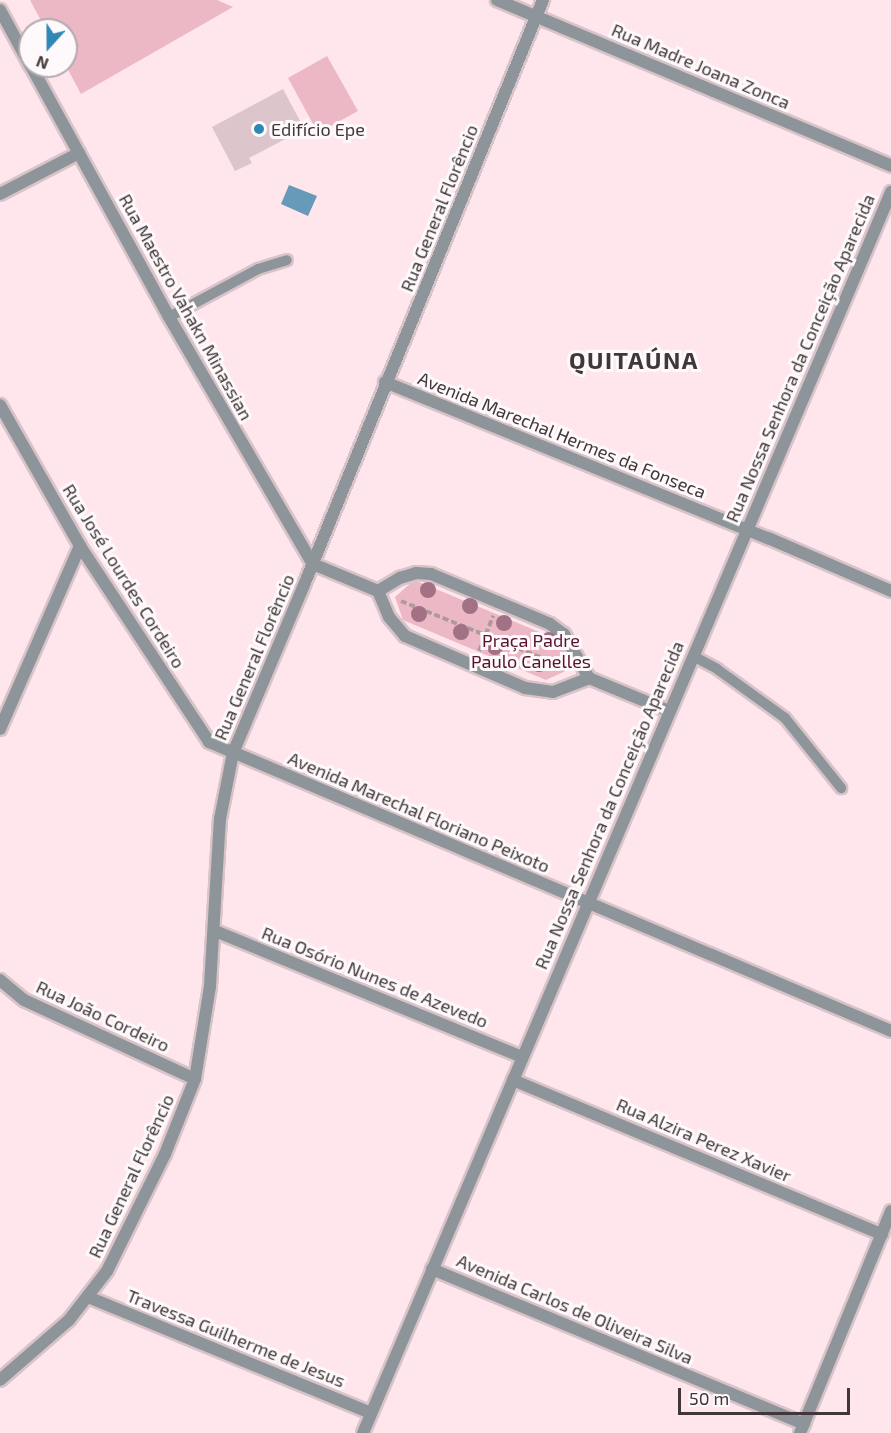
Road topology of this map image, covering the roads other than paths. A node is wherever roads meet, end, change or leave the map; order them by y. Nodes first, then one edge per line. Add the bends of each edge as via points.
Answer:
1 (497, 0) edge
2 (543, 0) edge
3 (0, 10) edge
4 (537, 17) junction
5 (18, 43) edge
6 (37, 78) edge
7 (79, 153) junction
8 (891, 166) edge
9 (891, 192) edge
10 (0, 194) edge
11 (287, 260) dead end
12 (170, 317) junction
13 (385, 382) junction
14 (0, 405) edge
15 (747, 530) junction
16 (80, 546) junction
17 (313, 564) junction
18 (378, 591) junction
19 (891, 591) edge
20 (693, 656) junction
21 (589, 678) junction
22 (669, 711) junction
23 (0, 729) edge
24 (232, 753) junction
25 (841, 788) dead end
26 (586, 902) junction
27 (215, 931) junction
28 (0, 980) edge
29 (891, 1031) edge
30 (522, 1057) junction
31 (195, 1079) junction
32 (513, 1080) junction
33 (891, 1211) edge
34 (882, 1234) junction
35 (432, 1269) junction
36 (88, 1297) junction
37 (0, 1380) edge
38 (370, 1413) junction
39 (802, 1428) edge
40 (363, 1433) edge

1 - 4 street, Rua Madre Joana Zonca
2 - 4 street, Rua General Florêncio
3 - 5 street, Rua Maestro Vahakn Minassian
4 - 8 street, Rua Madre Joana Zonca
4 - 13 street, Rua General Florêncio
6 - 7 street, Rua Maestro Vahakn Minassian
7 - 10 street
7 - 12 street, Rua Maestro Vahakn Minassian
9 - 15 street, Rua Nossa Senhora da Conceição Aparecida
11 - 12 lane via 258,269
12 - 17 street, Rua Maestro Vahakn Minassian
13 - 15 street, Avenida Marechal Hermes da Fonseca
13 - 17 street, Rua General Florêncio
14 - 16 street, Rua José Lourdes Cordeiro
15 - 19 street, Avenida Marechal Hermes da Fonseca
15 - 20 street, Rua Nossa Senhora da Conceição Aparecida
16 - 23 street
16 - 24 street, Rua José Lourdes Cordeiro via 209,742
17 - 18 street
17 - 24 street, Rua General Florêncio
18 - 21 street via 389,617 405,636 473,666 537,691 553,692
18 - 21 street via 400,578 431,574 550,624 564,634
20 - 22 street, Rua Nossa Senhora da Conceição Aparecida
20 - 25 lane via 785,718
21 - 22 street
22 - 26 street, Rua Nossa Senhora da Conceição Aparecida
24 - 26 street, Avenida Marechal Floriano Peixoto
24 - 27 street, Rua General Florêncio via 220,819
26 - 29 street, Avenida Marechal Floriano Peixoto
26 - 30 street, Rua Nossa Senhora da Conceição Aparecida
27 - 30 street, Rua Osório Nunes de Azevedo
27 - 31 street, Rua General Florêncio
28 - 31 street, Rua João Cordeiro via 24,1000
30 - 32 street, Rua Nossa Senhora da Conceição Aparecida
31 - 36 street, Rua General Florêncio via 144,1197 107,1271
32 - 34 street, Rua Alzira Perez Xavier
32 - 35 street, Rua Nossa Senhora da Conceição Aparecida
33 - 34 street
34 - 39 street
35 - 38 street, Rua Nossa Senhora da Conceição Aparecida
35 - 39 street, Avenida Carlos de Oliveira Silva
36 - 37 street, Rua General Florêncio via 69,1320
36 - 38 street, Travessa Guilherme de Jesus
38 - 40 street, Rua Nossa Senhora da Conceição Aparecida

